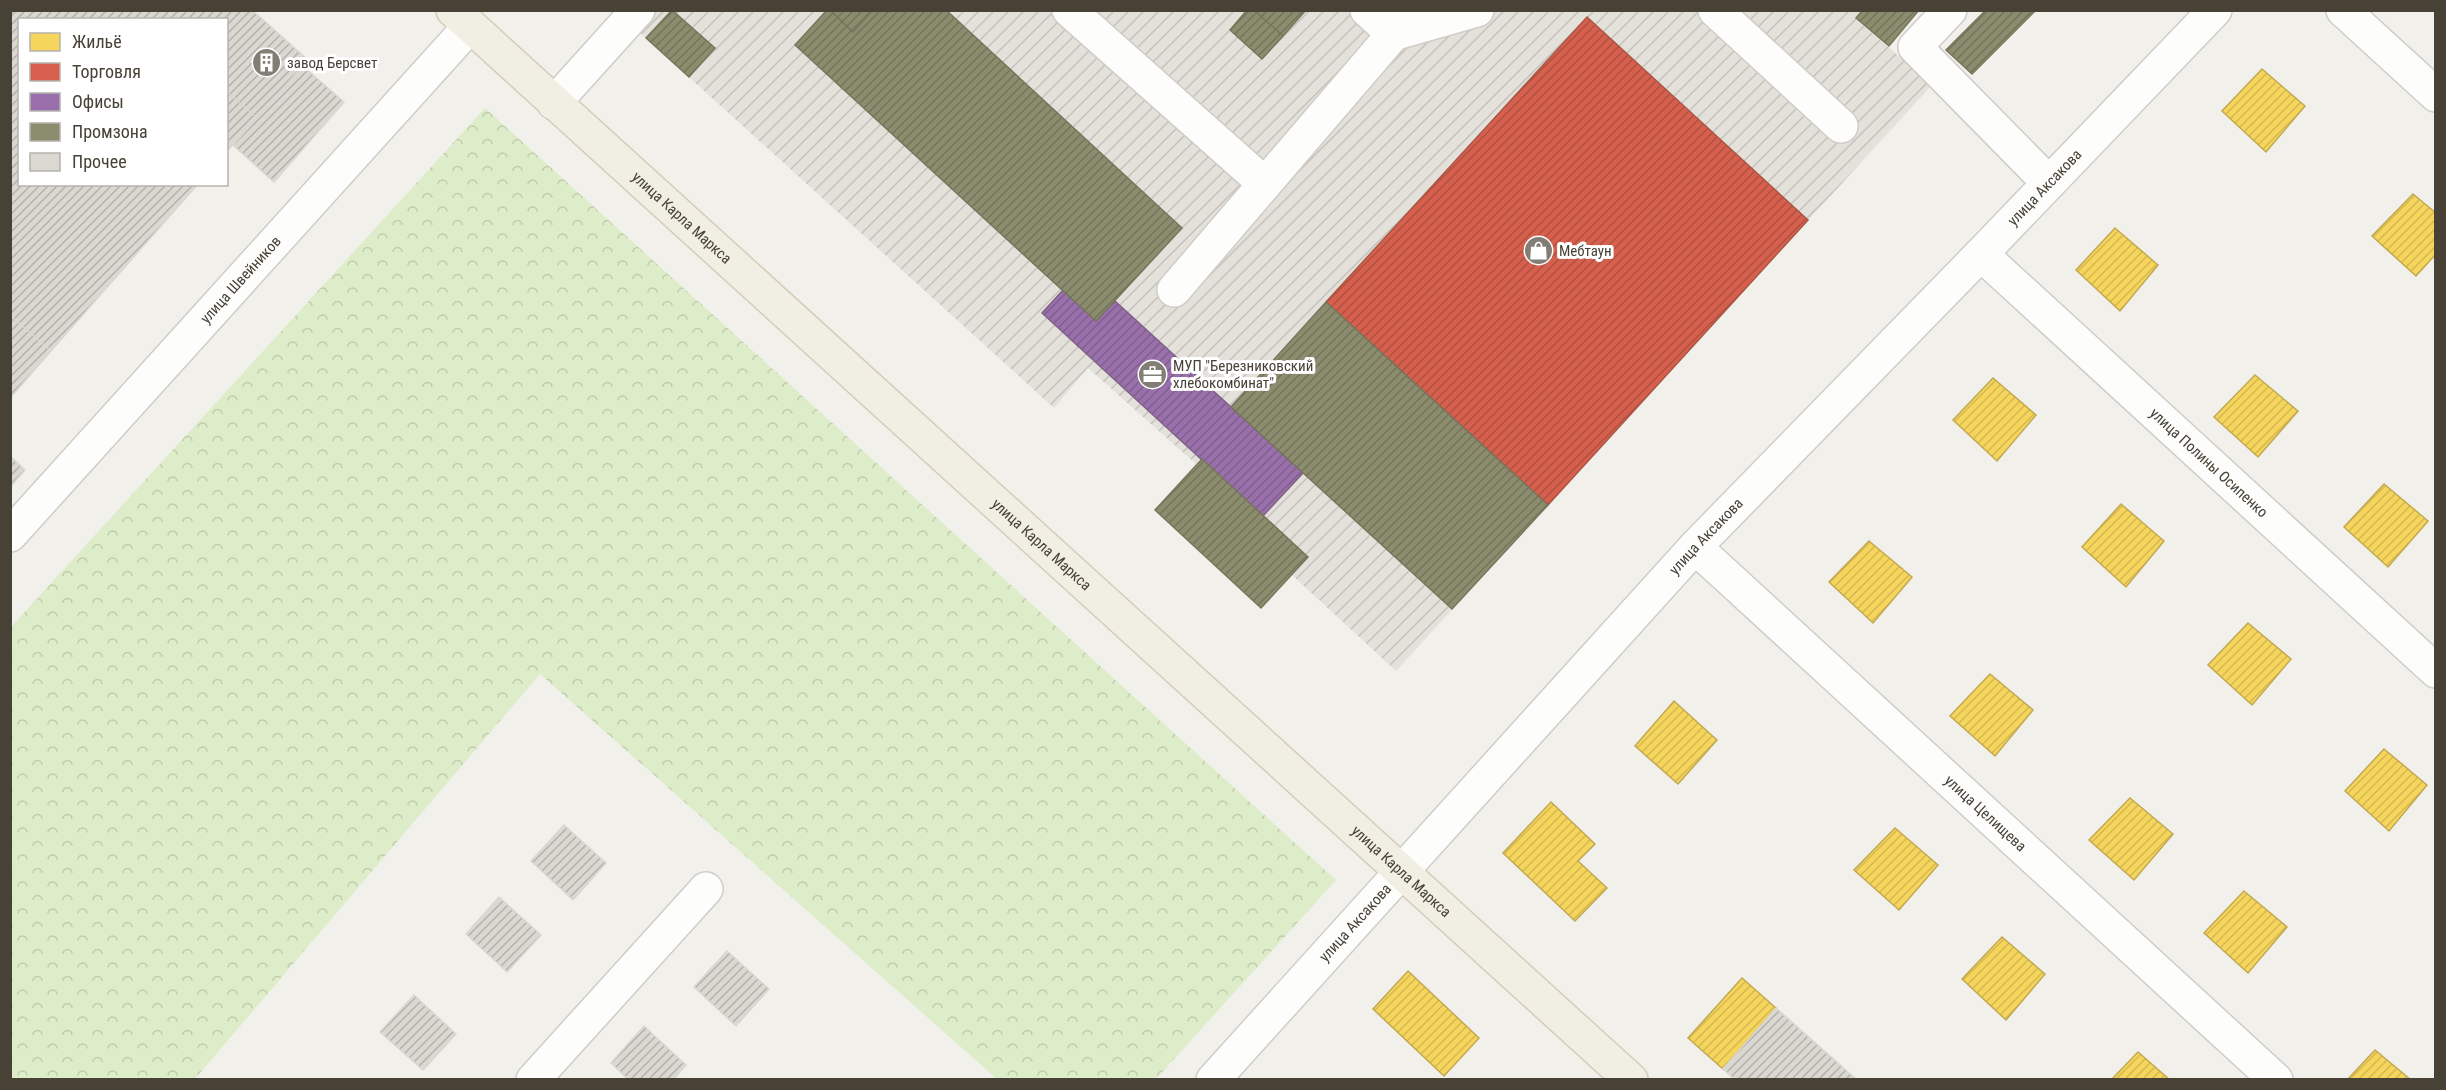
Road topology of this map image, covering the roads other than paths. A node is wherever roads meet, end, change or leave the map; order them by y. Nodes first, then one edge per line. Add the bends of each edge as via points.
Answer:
1 (638, 10) edge
2 (1069, 10) edge
3 (1366, 10) edge
4 (1477, 10) edge
5 (1715, 10) edge
6 (1950, 10) edge
7 (2215, 10) edge
8 (2343, 10) edge
9 (462, 18) edge
10 (1403, 22) edge
11 (2436, 95) edge
12 (554, 103) junction
13 (1841, 126) dead end
14 (2049, 183) junction
15 (1265, 184) junction
16 (1981, 254) junction
17 (1174, 290) dead end
18 (10, 535) edge
19 (1695, 547) junction
20 (2436, 671) edge
21 (1402, 871) junction
22 (706, 889) dead end
23 (533, 1080) edge
24 (1213, 1080) edge
25 (1631, 1080) edge
26 (2276, 1080) edge

1 - 12 street
2 - 15 street
3 - 10 street
4 - 10 street
5 - 13 street
6 - 14 street via 1915,47
7 - 14 street, улица Аксакова
8 - 11 street
9 - 12 main road, улица Карла Маркса
9 - 18 street, улица Швейников
10 - 15 street
12 - 21 main road, улица Карла Маркса
14 - 16 street, улица Аксакова
15 - 17 street
16 - 19 street, улица Аксакова
16 - 20 street, улица Полины Осипенко
19 - 21 street, улица Аксакова
19 - 26 street, улица Целищева
21 - 24 street, улица Аксакова
21 - 25 main road, улица Карла Маркса
22 - 23 street

